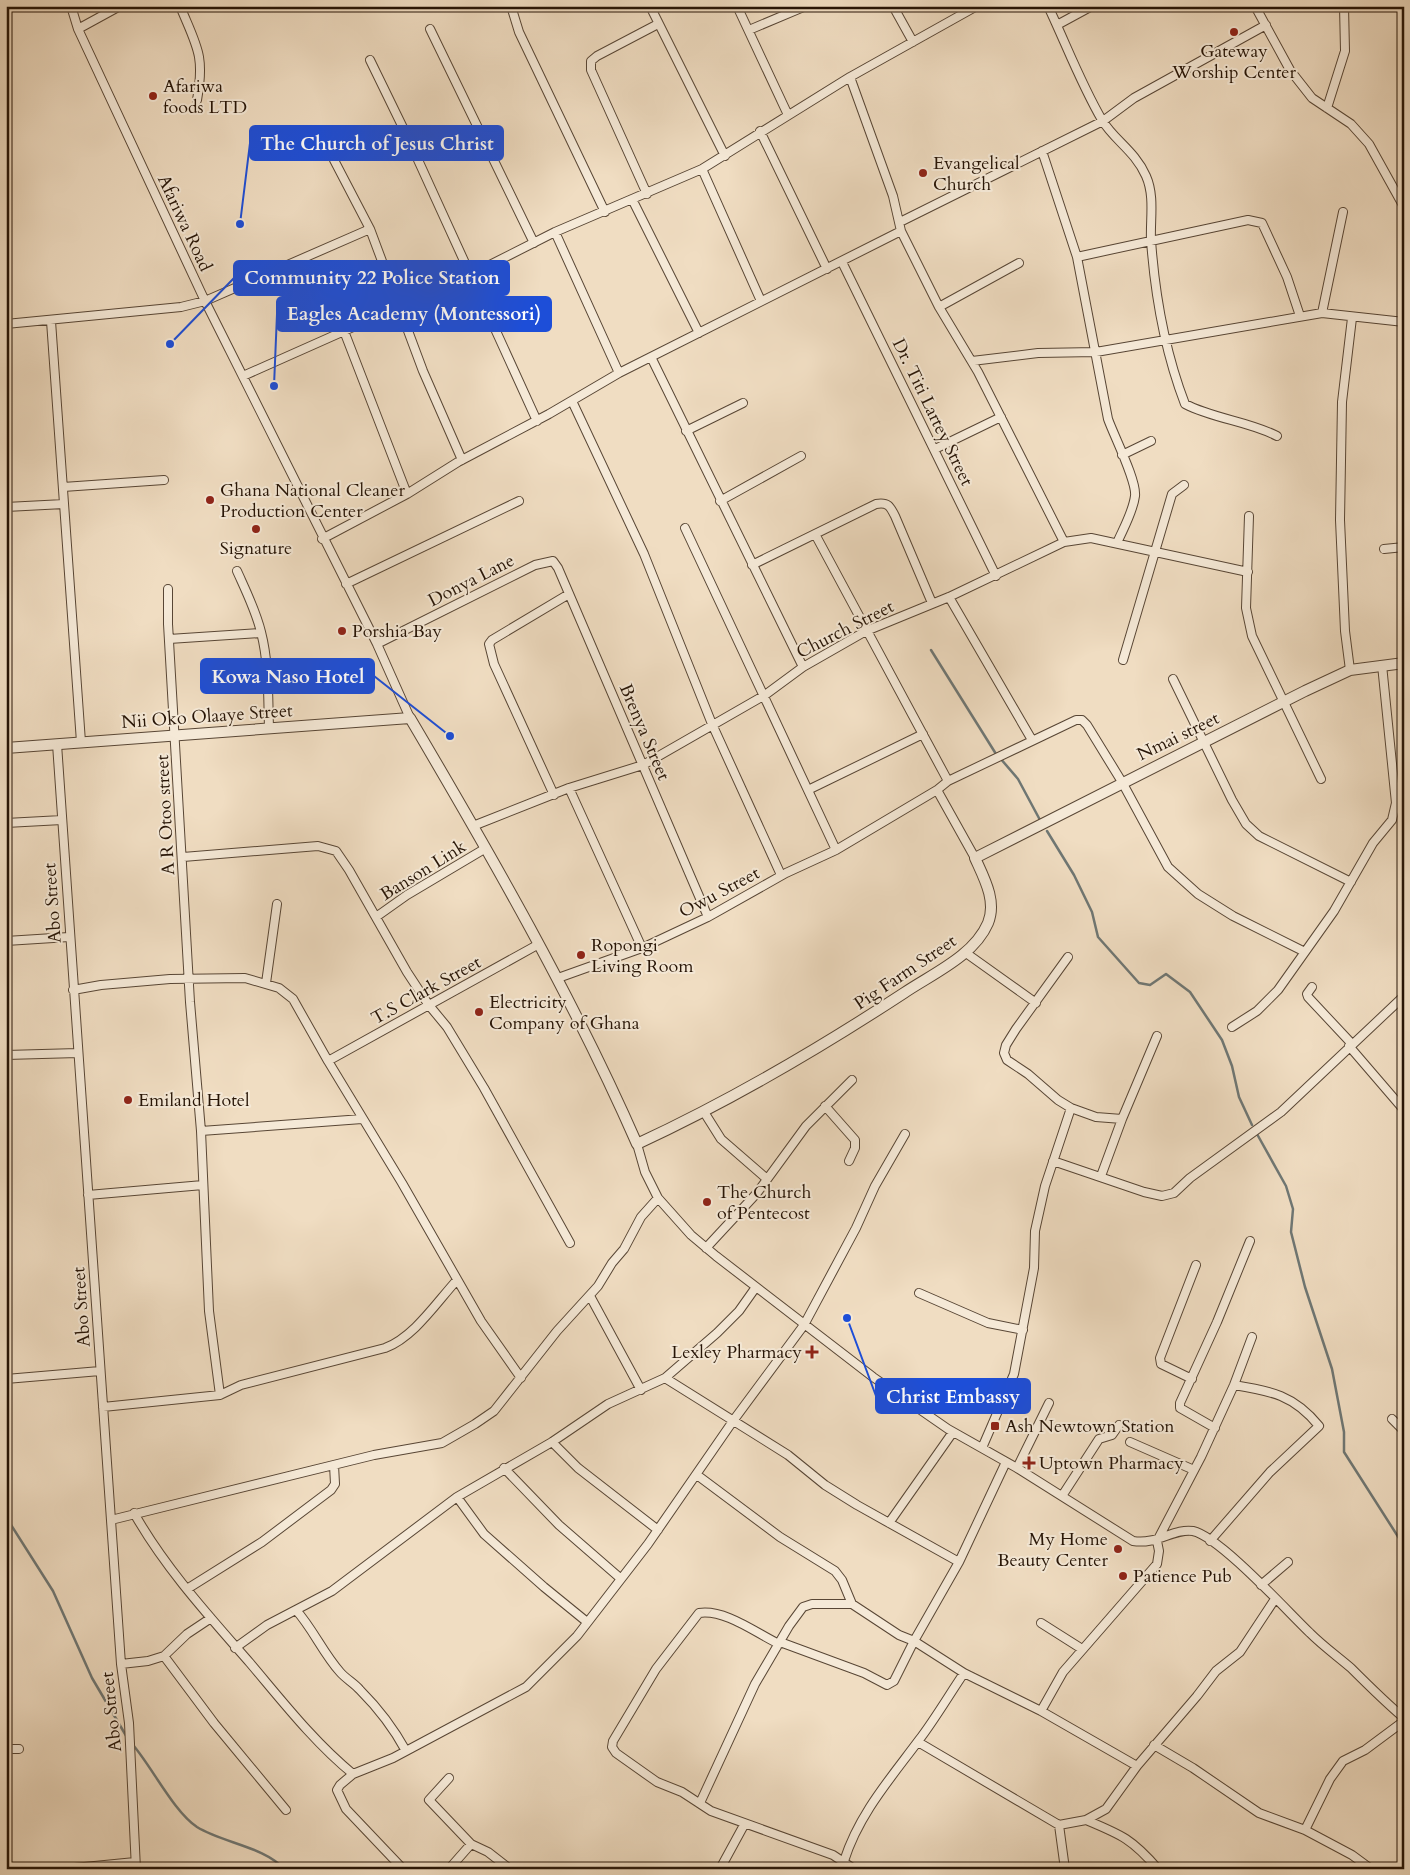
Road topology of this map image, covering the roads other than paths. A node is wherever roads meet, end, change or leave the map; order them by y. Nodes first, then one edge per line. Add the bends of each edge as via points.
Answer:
1 (71, 6) edge
2 (120, 6) edge
3 (180, 6) edge
4 (511, 6) edge
5 (650, 6) edge
6 (737, 6) edge
7 (806, 6) edge
8 (893, 6) edge
9 (1048, 6) edge
10 (1092, 6) edge
11 (1255, 6) edge
12 (1344, 6) edge
13 (975, 7) edge
14 (658, 24) junction
15 (1057, 25) junction
16 (1266, 25) junction
17 (78, 29) junction
18 (430, 29) dead end
19 (749, 30) junction
20 (913, 42) junction
21 (370, 60) dead end
22 (850, 77) junction
23 (197, 100) dead end
24 (1327, 108) junction
25 (788, 115) junction
26 (1103, 121) junction
27 (760, 131) junction
28 (1042, 151) junction
29 (725, 156) junction
30 (334, 160) dead end
31 (702, 169) junction
32 (647, 194) junction
33 (633, 201) junction
34 (1404, 207) edge
35 (605, 212) junction
36 (1343, 212) dead end
37 (900, 222) junction
38 (370, 229) junction
39 (556, 232) junction
40 (901, 232) junction
41 (1151, 241) junction
42 (534, 243) junction
43 (1077, 256) junction
44 (842, 262) junction
45 (1019, 262) dead end
46 (827, 269) junction
47 (470, 274) junction
48 (204, 301) junction
49 (761, 301) junction
50 (399, 306) junction
51 (939, 307) junction
52 (1322, 313) junction
53 (1300, 316) junction
54 (1352, 318) junction
55 (51, 321) junction
56 (1404, 322) edge
57 (6, 324) edge
58 (344, 331) junction
59 (698, 333) junction
60 (1165, 341) junction
61 (1096, 352) junction
62 (650, 357) junction
63 (972, 361) junction
64 (619, 374) junction
65 (244, 376) junction
66 (572, 401) junction
67 (743, 402) dead end
68 (1001, 417) junction
69 (536, 421) junction
70 (686, 431) junction
71 (1277, 436) dead end
72 (1151, 441) dead end
73 (935, 449) junction
74 (1122, 455) junction
75 (800, 456) dead end
76 (462, 460) junction
77 (164, 480) dead end
78 (1184, 485) dead end
79 (63, 487) junction
80 (407, 494) junction
81 (519, 501) dead end
82 (720, 501) junction
83 (64, 504) junction
84 (6, 507) edge
85 (1249, 516) dead end
86 (685, 528) dead end
87 (815, 534) junction
88 (322, 539) junction
89 (1064, 542) junction
90 (1117, 543) junction
91 (1404, 547) edge
92 (1384, 549) dead end
93 (1157, 552) junction
94 (553, 561) joint
95 (752, 565) junction
96 (237, 571) dead end
97 (1248, 572) junction
98 (996, 576) junction
99 (346, 584) junction
100 (168, 589) dead end
101 (569, 594) junction
102 (950, 597) junction
103 (932, 603) junction
104 (866, 631) junction
105 (262, 633) junction
106 (170, 639) junction
107 (377, 644) junction
108 (1123, 660) dead end
109 (1404, 663) edge
110 (1382, 665) junction
111 (802, 667) junction
112 (1350, 670) junction
113 (1174, 679) dead end
114 (765, 695) junction
115 (1284, 702) junction
116 (410, 718) junction
117 (712, 724) junction
118 (269, 728) junction
119 (923, 734) junction
120 (176, 735) junction
121 (1032, 740) junction
122 (1204, 741) junction
123 (81, 742) junction
124 (56, 744) junction
125 (6, 748) edge
126 (643, 765) junction
127 (1321, 779) dead end
128 (948, 781) junction
129 (1122, 782) junction
130 (569, 788) junction
131 (808, 790) junction
132 (937, 790) junction
133 (554, 795) junction
134 (62, 820) junction
135 (6, 823) edge
136 (473, 826) junction
137 (486, 848) junction
138 (836, 850) junction
139 (183, 857) junction
140 (974, 858) junction
141 (781, 875) junction
142 (1351, 882) junction
143 (276, 904) dead end
144 (376, 917) junction
145 (708, 917) junction
146 (70, 937) junction
147 (6, 941) edge
148 (539, 944) junction
149 (642, 948) junction
150 (1305, 952) junction
151 (966, 953) junction
152 (1068, 957) dead end
153 (189, 978) junction
154 (558, 978) junction
155 (266, 983) junction
156 (1312, 987) dead end
157 (73, 990) junction
158 (1404, 996) edge
159 (1036, 1003) junction
160 (428, 1004) junction
161 (1232, 1027) dead end
162 (1157, 1036) dead end
163 (1350, 1045) junction
164 (78, 1053) junction
165 (6, 1055) edge
166 (328, 1061) junction
167 (852, 1080) dead end
168 (825, 1106) junction
169 (1071, 1108) junction
170 (1404, 1110) edge
171 (704, 1112) junction
172 (362, 1119) junction
173 (1122, 1119) junction
174 (201, 1131) junction
175 (905, 1134) dead end
176 (637, 1144) junction
177 (849, 1161) dead end
178 (1053, 1161) junction
179 (1101, 1176) junction
180 (767, 1179) junction
181 (203, 1185) junction
182 (88, 1195) junction
183 (658, 1198) junction
184 (1250, 1241) dead end
185 (570, 1243) dead end
186 (706, 1248) junction
187 (1196, 1265) dead end
188 (457, 1280) junction
189 (756, 1287) junction
190 (919, 1293) dead end
191 (590, 1296) junction
192 (804, 1325) junction
193 (1023, 1330) junction
194 (1252, 1337) dead end
195 (100, 1371) junction
196 (521, 1378) junction
197 (665, 1378) junction
198 (1192, 1378) junction
199 (6, 1379) edge
200 (1234, 1385) junction
201 (641, 1390) junction
202 (220, 1395) junction
203 (1049, 1403) dead end
204 (103, 1408) junction
205 (1392, 1419) dead end
206 (733, 1421) junction
207 (1119, 1425) dead end
208 (1214, 1428) junction
209 (1404, 1431) edge
210 (953, 1432) junction
211 (552, 1442) junction
212 (1130, 1442) dead end
213 (982, 1448) junction
214 (1006, 1462) junction
215 (334, 1464) junction
216 (504, 1468) junction
217 (1017, 1468) junction
218 (1194, 1470) junction
219 (698, 1475) junction
220 (1062, 1496) junction
221 (457, 1497) junction
222 (134, 1513) junction
223 (111, 1520) junction
224 (888, 1522) junction
225 (658, 1530) junction
226 (1157, 1540) junction
227 (1210, 1541) junction
228 (959, 1562) junction
229 (1288, 1562) dead end
230 (620, 1578) junction
231 (1261, 1584) junction
232 (187, 1589) junction
233 (1275, 1599) junction
234 (852, 1604) junction
235 (296, 1610) junction
236 (212, 1618) junction
237 (587, 1622) junction
238 (1041, 1623) dead end
239 (914, 1641) junction
240 (780, 1643) junction
241 (235, 1648) junction
242 (1082, 1649) junction
243 (164, 1656) junction
244 (122, 1664) junction
245 (964, 1673) junction
246 (1040, 1711) junction
247 (1404, 1719) edge
248 (918, 1742) junction
249 (1154, 1745) junction
250 (6, 1749) edge
251 (19, 1749) dead end
252 (406, 1751) junction
253 (1137, 1766) junction
254 (353, 1774) junction
255 (449, 1778) dead end
256 (700, 1803) junction
257 (286, 1810) dead end
258 (1086, 1820) junction
259 (744, 1824) junction
260 (1059, 1825) junction
261 (1305, 1830) junction
262 (471, 1844) junction
263 (844, 1861) junction
264 (136, 1865) edge
265 (64, 1869) edge
266 (403, 1869) edge
267 (449, 1869) edge
268 (510, 1869) edge
269 (720, 1869) edge
270 (854, 1869) edge
271 (1066, 1869) edge
272 (1158, 1869) edge
273 (1371, 1869) edge

1 - 17 street, Afariwa Road
2 - 17 street
3 - 23 street via 200,55
4 - 35 street via 519,32
5 - 14 street
6 - 19 street
7 - 19 street
8 - 20 street
9 - 15 street
10 - 15 street
11 - 16 street
12 - 24 street via 1345,51
13 - 20 street
14 - 29 street
14 - 32 street via 591,61 591,70
15 - 26 street
16 - 24 street via 1290,70 1312,98
16 - 26 street via 1134,98
17 - 48 street, Afariwa Road
18 - 42 street
19 - 25 street
20 - 22 street
21 - 47 street
22 - 25 street
22 - 37 street
24 - 34 street via 1351,124 1369,144
25 - 27 street
26 - 28 street
26 - 41 street via 1130,150 1146,176 1150,190
27 - 29 street
27 - 46 street
28 - 37 street
28 - 43 street
29 - 31 street
30 - 38 street
31 - 32 street
31 - 49 street
32 - 33 street
33 - 35 street
33 - 59 street
35 - 39 street
36 - 52 street
37 - 40 street
38 - 48 street
38 - 50 street
39 - 42 street
39 - 64 street
40 - 44 street
40 - 51 street
41 - 43 street
41 - 53 street via 1248,220 1262,223 1288,277
41 - 60 street
42 - 47 street
43 - 61 street
44 - 46 street
44 - 73 street, Dr. Titi Lartey Street
45 - 51 street
46 - 49 street
47 - 50 street
47 - 69 street
48 - 55 street via 181,307
48 - 65 street, Afariwa Road
49 - 59 street
50 - 58 street
50 - 76 street via 422,371
51 - 63 street
52 - 53 street
52 - 54 street
53 - 60 street
54 - 56 street
54 - 112 street via 1342,402 1340,520
55 - 57 street
55 - 79 street
58 - 65 street
58 - 80 street
59 - 62 street
60 - 61 street
60 - 71 street via 1185,404
61 - 63 street via 1038,353
61 - 74 street via 1108,419
62 - 64 street
62 - 70 street
63 - 68 street
64 - 66 street
65 - 88 street, Afariwa Road
66 - 69 street
66 - 117 street via 644,554
67 - 70 street
68 - 73 street
68 - 89 street
69 - 76 street
70 - 82 street
72 - 74 street
73 - 98 street, Dr. Titi Lartey Street
74 - 90 street via 1135,496
75 - 82 street
76 - 80 street
77 - 79 street
78 - 93 street via 1172,494
79 - 83 street
80 - 88 street
81 - 99 street
82 - 95 street
83 - 84 street
83 - 123 street
85 - 97 street
86 - 114 street
87 - 95 street
87 - 103 street via 884,502 889,505
87 - 104 street
88 - 99 street, Afariwa Road
89 - 90 street, Church Street via 1091,538
89 - 98 street, Church Street
90 - 93 street, Church Street
91 - 92 street
93 - 97 street, Church Street
93 - 108 street
94 - 101 street, Brenya Street
94 - 107 street, Donya Lane via 535,564
95 - 111 street
96 - 105 street
97 - 115 street via 1246,608 1252,636
98 - 102 street, Church Street
99 - 107 street, Afariwa Road
100 - 106 street, A R Otoo street
101 - 126 street, Brenya Street
101 - 133 street via 490,644 494,664
102 - 103 street, Church Street
102 - 121 street
103 - 104 street, Church Street
104 - 111 street, Church Street
104 - 119 street
105 - 106 street
105 - 118 street
106 - 120 street, A R Otoo street
107 - 116 street, Afariwa Road
109 - 110 street, Nmai street
110 - 112 street, Nmai street
110 - 142 street via 1396,803 1392,820 1373,843
111 - 114 street, Church Street
112 - 115 street, Nmai street
113 - 122 street
114 - 117 street, Church Street
114 - 131 street
115 - 122 street, Nmai street
115 - 127 street
116 - 118 street, Nii Oko Olaaye Street
116 - 136 street
117 - 126 street, Church Street
117 - 141 street
118 - 120 street, Nii Oko Olaaye Street
119 - 128 street
119 - 131 street
120 - 123 street, Nii Oko Olaaye Street
120 - 139 street, A R Otoo street
121 - 128 street
121 - 129 street via 1082,720
122 - 129 street, Nmai street
122 - 142 street via 1246,824 1259,836
123 - 124 street, Nii Oko Olaaye Street
124 - 125 street, Nii Oko Olaaye Street
124 - 134 street, Abo Street
126 - 130 street, Church Street
126 - 145 street, Brenya Street
128 - 132 street
129 - 140 street, Nmai street
129 - 150 street via 1168,867 1198,894 1233,916
130 - 133 street, Church Street
130 - 149 street
131 - 138 street
132 - 138 street
132 - 140 street, Pig Farm Street
133 - 136 street, Church Street
134 - 135 street
134 - 146 street, Abo Street
136 - 137 street
137 - 144 street, Banson Link
137 - 148 street
138 - 141 street
139 - 144 street via 318,846 329,848 336,851 349,870
139 - 153 street, A R Otoo street
140 - 151 street, Pig Farm Street via 987,885 990,904 988,922
141 - 145 street, Owu Street
142 - 150 street
143 - 155 street
144 - 160 street
145 - 149 street, Owu Street
146 - 147 street
146 - 157 street, Abo Street
148 - 154 street
148 - 160 street, T.S Clark Street
149 - 154 street, Owu Street
150 - 161 street via 1278,990
151 - 159 street
151 - 171 street, Pig Farm Street via 812,1052
152 - 159 street
153 - 155 street via 245,978
153 - 157 street
153 - 174 street, A R Otoo street
154 - 176 street via 603,1066
155 - 166 street via 293,999
156 - 163 street via 1308,997
157 - 164 street, Abo Street
158 - 163 street
159 - 169 street via 1006,1045 1006,1060
160 - 166 street, T.S Clark Street
160 - 185 street via 447,1027 484,1088
162 - 173 street
163 - 170 street
163 - 179 street via 1281,1112 1174,1193 1162,1196 1144,1192
164 - 165 street
164 - 182 street, Abo Street
166 - 172 street
167 - 168 street
168 - 177 street via 855,1140
168 - 180 street
169 - 173 street via 1096,1117
169 - 178 street
171 - 176 street, Pig Farm Street
171 - 180 street via 721,1139
172 - 174 street
172 - 188 street
173 - 179 street
174 - 181 street, A R Otoo street
175 - 192 street
176 - 183 street
178 - 179 street
178 - 193 street via 1036,1232 1034,1268
180 - 186 street
181 - 182 street
181 - 202 street, A R Otoo street via 209,1311
182 - 195 street, Abo Street
183 - 186 street
183 - 191 street via 641,1217 624,1249
184 - 198 street
186 - 189 street
187 - 198 street via 1160,1358 1161,1364
188 - 196 street
188 - 202 street via 393,1345 241,1385
189 - 192 street
189 - 197 street via 723,1328
190 - 193 street via 988,1323
191 - 196 street via 557,1331
191 - 201 street
192 - 206 street
192 - 210 street
193 - 213 street via 1014,1374
194 - 200 street
195 - 199 street
195 - 204 street, Abo Street
196 - 215 street via 494,1411 442,1443
197 - 201 street
197 - 206 street
198 - 208 street via 1180,1408
200 - 208 street
200 - 227 street via 1278,1394 1312,1417 1319,1426 1270,1472
201 - 211 street via 608,1404
202 - 204 street
203 - 217 street
204 - 223 street, Abo Street
205 - 209 street
206 - 219 street
206 - 224 street via 788,1455 825,1485
207 - 220 street via 1112,1434 1099,1439
208 - 218 street
210 - 213 street
210 - 224 street
211 - 216 street
211 - 225 street via 578,1468
212 - 218 street
213 - 214 street
214 - 217 street
214 - 228 street
215 - 222 street
215 - 232 street via 335,1484 331,1490 262,1542
216 - 221 street
216 - 230 street via 559,1525
217 - 220 street
218 - 226 street
219 - 225 street
219 - 234 street via 780,1537 834,1571 842,1580
220 - 226 street via 1133,1541
221 - 235 street via 332,1591
221 - 237 street via 484,1534
222 - 223 street
222 - 232 street
223 - 244 street, Abo Street
224 - 228 street
225 - 230 street
226 - 227 street via 1193,1531
226 - 242 street via 1157,1564
227 - 231 street
228 - 239 street
229 - 231 street
230 - 237 street
231 - 233 street
232 - 236 street
233 - 247 street
233 - 249 street via 1240,1652 1216,1671
234 - 239 street via 899,1635
234 - 240 street via 803,1607
235 - 241 street via 267,1625
235 - 252 street via 310,1625 321,1647 340,1672 380,1712
236 - 241 street
236 - 243 street via 187,1634
237 - 252 street via 555,1660 526,1687
238 - 242 street
239 - 240 street via 894,1681 888,1685
239 - 245 street
240 - 256 street via 755,1684
240 - 256 street via 728,1617 700,1613 656,1669 613,1741 616,1754 658,1782
241 - 254 street via 307,1730
242 - 246 street via 1063,1672
243 - 244 street
243 - 257 street
244 - 264 street, Abo Street via 129,1723
245 - 246 street
245 - 248 street
246 - 253 street
247 - 261 street via 1365,1750 1343,1760
248 - 260 street
248 - 263 street via 892,1773 862,1819
249 - 253 street
249 - 261 street via 1259,1813
250 - 251 street
252 - 254 street
253 - 258 street via 1106,1809
254 - 266 street via 338,1790 344,1807
255 - 262 street via 430,1800
256 - 259 street
258 - 260 street
258 - 272 street via 1123,1835
259 - 263 street
259 - 269 street
260 - 271 street
261 - 273 street
262 - 267 street
262 - 268 street
263 - 270 street
264 - 265 street

